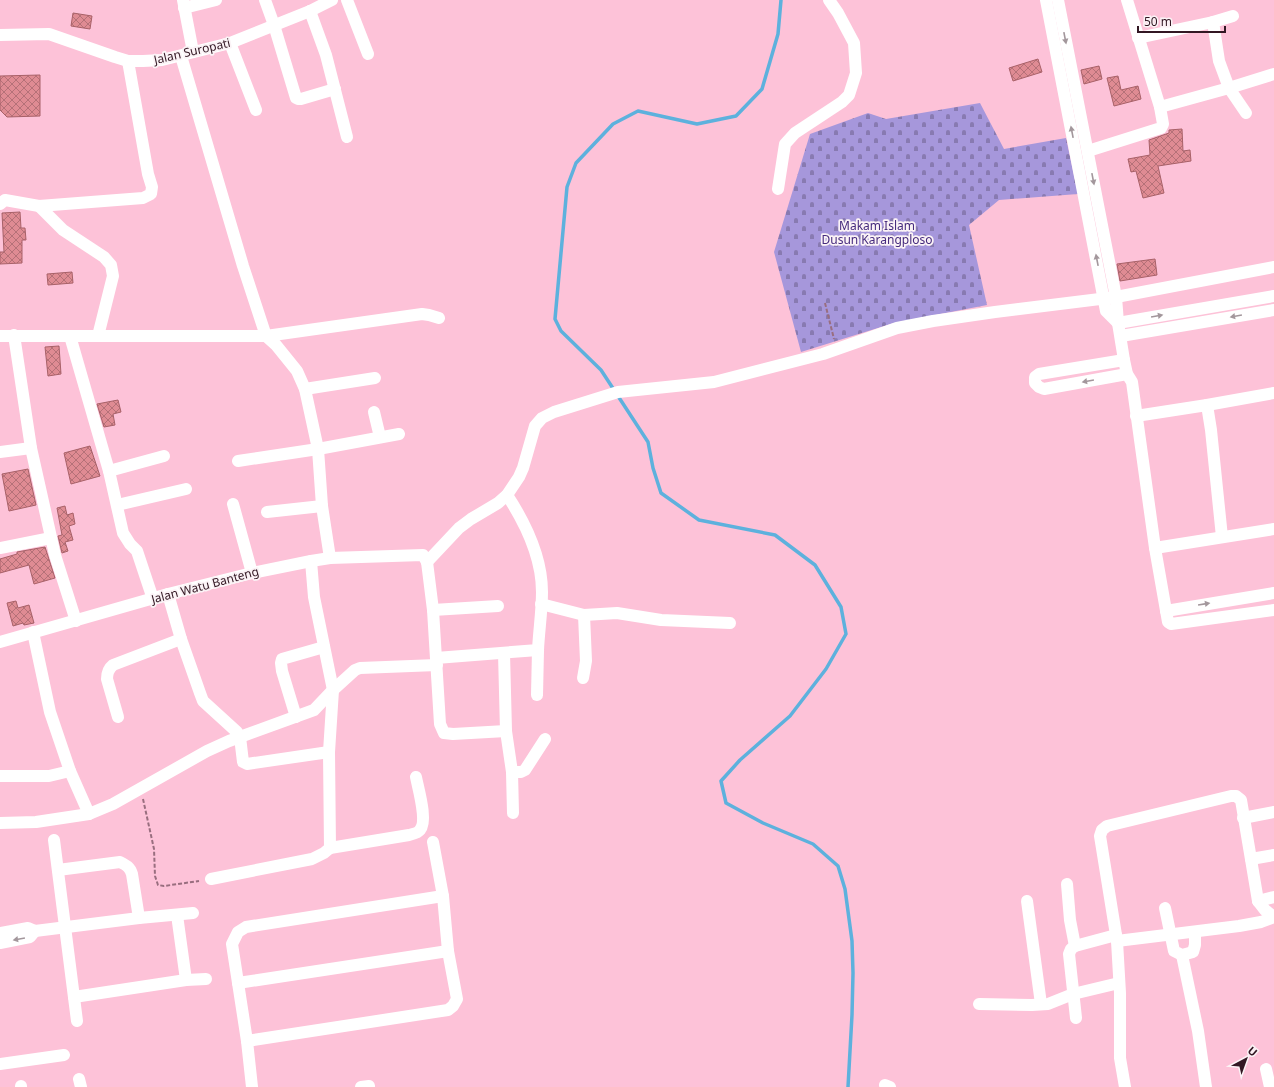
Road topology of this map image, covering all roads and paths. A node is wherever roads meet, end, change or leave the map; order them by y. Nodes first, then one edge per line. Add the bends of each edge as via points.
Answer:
1 (216, 0) edge
2 (265, 0) edge
3 (332, 0) edge
4 (347, 0) edge
5 (829, 0) edge
6 (1046, 0) edge
7 (1058, 0) edge
8 (1128, 0) edge
9 (184, 4) edge
10 (310, 10) junction
11 (1233, 16) dead end
12 (1213, 22) junction
13 (274, 25) junction
14 (0, 35) edge
15 (1138, 38) junction
16 (230, 43) junction
17 (187, 54) junction
18 (368, 54) dead end
19 (128, 60) junction
20 (1274, 74) edge
21 (1229, 88) junction
22 (335, 89) junction
23 (1160, 107) junction
24 (256, 110) dead end
25 (1246, 113) dead end
26 (347, 137) dead end
27 (1088, 151) junction
28 (778, 189) dead end
29 (0, 204) edge
30 (39, 206) junction
31 (1274, 267) edge
32 (1274, 296) edge
33 (1110, 298) junction
34 (825, 303) dead end
35 (1274, 310) edge
36 (439, 318) dead end
37 (1118, 323) junction
38 (14, 335) junction
39 (0, 336) edge
40 (70, 336) junction
41 (98, 336) junction
42 (266, 336) junction
43 (1121, 336) junction
44 (836, 350) junction
45 (1124, 360) junction
46 (1127, 374) junction
47 (375, 378) dead end
48 (305, 389) junction
49 (1274, 393) edge
50 (1207, 405) junction
51 (374, 412) dead end
52 (1136, 416) junction
53 (399, 434) dead end
54 (380, 437) junction
55 (31, 448) junction
56 (318, 449) junction
57 (0, 452) edge
58 (164, 456) dead end
59 (238, 461) dead end
60 (109, 471) junction
61 (186, 489) dead end
62 (507, 495) junction
63 (233, 504) dead end
64 (117, 505) junction
65 (322, 506) junction
66 (267, 512) dead end
67 (1274, 529) edge
68 (1222, 537) junction
69 (51, 538) junction
70 (0, 548) edge
71 (1155, 548) junction
72 (422, 557) junction
73 (330, 558) junction
74 (310, 561) junction
75 (252, 572) junction
76 (1274, 593) edge
77 (168, 594) junction
78 (153, 599) junction
79 (541, 604) junction
80 (498, 606) dead end
81 (433, 610) junction
82 (1274, 610) edge
83 (1166, 611) junction
84 (584, 615) junction
85 (76, 621) junction
86 (730, 623) dead end
87 (33, 632) junction
88 (181, 639) junction
89 (0, 642) edge
90 (324, 647) junction
91 (538, 650) junction
92 (504, 653) junction
93 (436, 662) junction
94 (584, 678) dead end
95 (332, 686) junction
96 (537, 695) dead end
97 (295, 714) junction
98 (118, 717) dead end
99 (506, 731) junction
100 (239, 735) junction
101 (545, 739) dead end
102 (329, 752) junction
103 (70, 771) junction
104 (512, 772) junction
105 (0, 776) edge
106 (416, 777) dead end
107 (140, 788) junction
108 (88, 810) junction
109 (1274, 812) edge
110 (513, 813) dead end
111 (1243, 818) junction
112 (0, 823) edge
113 (54, 840) dead end
114 (433, 842) dead end
115 (330, 848) junction
116 (1274, 855) edge
117 (1251, 859) junction
118 (58, 870) junction
119 (211, 879) joint
120 (1067, 884) dead end
121 (443, 896) junction
122 (1274, 897) edge
123 (1258, 900) junction
124 (1027, 901) dead end
125 (1165, 908) dead end
126 (194, 913) dead end
127 (176, 915) junction
128 (1274, 917) edge
129 (139, 918) junction
130 (65, 927) junction
131 (35, 932) junction
132 (1195, 932) junction
133 (0, 933) edge
134 (1171, 935) junction
135 (1116, 938) junction
136 (0, 943) edge
137 (1075, 946) junction
138 (448, 950) junction
139 (1182, 955) junction
140 (206, 979) dead end
141 (186, 980) junction
142 (238, 983) junction
143 (1119, 983) junction
144 (1073, 994) junction
145 (74, 997) junction
146 (979, 1004) dead end
147 (1041, 1004) junction
148 (1076, 1018) dead end
149 (77, 1021) dead end
150 (247, 1040) junction
151 (64, 1055) dead end
152 (0, 1064) edge
153 (1266, 1069) dead end
154 (252, 1087) edge
155 (1125, 1087) edge
156 (1206, 1087) edge
157 (1270, 1087) edge

1 - 9 street
2 - 13 street
3 - 10 street, Jalan Suropati
4 - 18 street
5 - 28 street via 854,43 856,73 849,94 842,102 795,133 785,144
33 -> 6 street
7 -> 27 street
8 - 15 street
9 - 17 street
10 - 13 street, Jalan Suropati
10 - 22 street
11 - 12 street
12 - 15 street
12 - 21 street via 1219,61
13 - 16 street, Jalan Suropati
13 - 22 street via 296,98 301,99
14 - 19 street, Jalan Suropati via 49,34
15 - 23 street
16 - 17 street, Jalan Suropati
16 - 24 street
17 - 19 street, Jalan Suropati via 156,60
17 - 42 street via 243,266
19 - 30 street via 152,187 151,194 143,198
20 - 21 street
21 - 23 street
21 - 25 street
22 - 26 street
23 - 27 street via 1163,124 1161,128
27 -> 33 street
29 - 30 street via 5,200
30 - 41 street via 63,230 104,257 111,265 113,276
31 - 33 street
37 -> 32 street
33 - 37 street via 1106,311
33 - 44 street via 933,321 897,328
34 - 44 path
35 -> 43 street
36 - 42 street via 422,314
37 - 43 street
38 - 39 street
38 - 40 street
38 - 55 street
40 - 41 street
40 - 60 street
41 - 42 street
42 - 48 street via 276,344 297,371
43 - 45 street
44 - 62 street via 714,382 618,392 554,412 537,422 532,431 523,468
45 - 46 street
46 -> 45 street via 1044,389 1036,383 1035,377 1039,374
46 - 52 street via 1132,382
47 - 48 street
48 - 56 street
49 - 50 street
50 - 52 street
50 - 68 street
51 - 54 street
52 - 71 street
53 - 54 street
54 - 56 street
55 - 57 street
55 - 69 street
56 - 59 street
56 - 65 street
58 - 60 street
60 - 64 street
61 - 64 street
62 - 72 street
62 - 79 street via 520,514 532,542 541,577
63 - 75 street
64 - 78 street via 123,534 137,550
65 - 66 street
65 - 73 street
67 - 68 street
68 - 71 street
69 - 70 street
69 - 85 street
71 - 83 street
72 - 73 street, Jalan Watu Banteng
72 - 81 street
73 - 74 street, Jalan Watu Banteng
74 - 75 street, Jalan Watu Banteng
74 - 90 street
75 - 77 street, Jalan Watu Banteng
83 -> 76 street
77 - 78 street, Jalan Watu Banteng
77 - 88 street
78 - 85 street, Jalan Watu Banteng
79 - 84 street
79 - 91 street
80 - 81 street
81 - 93 street
82 - 83 street via 1171,624 1168,622
84 - 86 street via 617,613 661,620
84 - 94 street
85 - 87 street, Jalan Watu Banteng
87 - 89 street, Jalan Watu Banteng
87 - 103 street via 50,712
88 - 98 street via 110,668 107,679
88 - 100 street via 203,701
90 - 95 street
90 - 97 street via 282,658 282,671
91 - 92 street
91 - 96 street
92 - 93 street
92 - 99 street
93 - 95 street via 360,668
93 - 99 street via 440,724 444,732 453,734
95 - 97 street via 314,710
95 - 102 street
97 - 100 street
99 - 104 street
100 - 102 street via 243,762 247,764
100 - 107 street
101 - 104 street via 525,770
102 - 115 street
103 - 105 street via 49,776
103 - 108 street
104 - 110 street
106 - 115 street via 423,817 423,825 419,831 409,835
107 - 108 street via 113,804
107 - 119 path via 154,849 158,885
108 - 112 street via 36,822
109 - 111 street
111 - 117 street
111 - 135 street via 1241,800 1231,796 1107,826 1102,830 1100,836
113 - 118 street
114 - 121 street
115 - 119 street via 312,859
116 - 117 street
117 - 123 street
118 - 129 street via 120,862 126,865 131,869
118 - 130 street
120 - 137 street
121 - 138 street
121 - 142 street via 246,927 238,932 232,944
122 - 123 street
123 - 128 street
124 - 147 street
125 - 134 street
126 - 127 street
127 - 129 street
127 - 141 street
128 - 132 street via 1249,924
129 - 130 street
130 - 131 street
130 - 145 street
131 - 133 street via 28,928
131 -> 136 street via 30,937
132 - 134 street
132 - 139 street via 1195,949
134 - 135 street
134 - 139 street via 1174,951
135 - 137 street
135 - 143 street
137 - 144 street via 1069,954
138 - 142 street
138 - 150 street via 457,999 448,1010
139 - 156 street via 1198,1031
140 - 141 street
141 - 145 street
142 - 150 street
143 - 144 street
143 - 155 street via 1120,1058
144 - 147 street via 1048,1004
144 - 148 street
145 - 149 street
146 - 147 street
150 - 154 street
151 - 152 street
153 - 157 street

